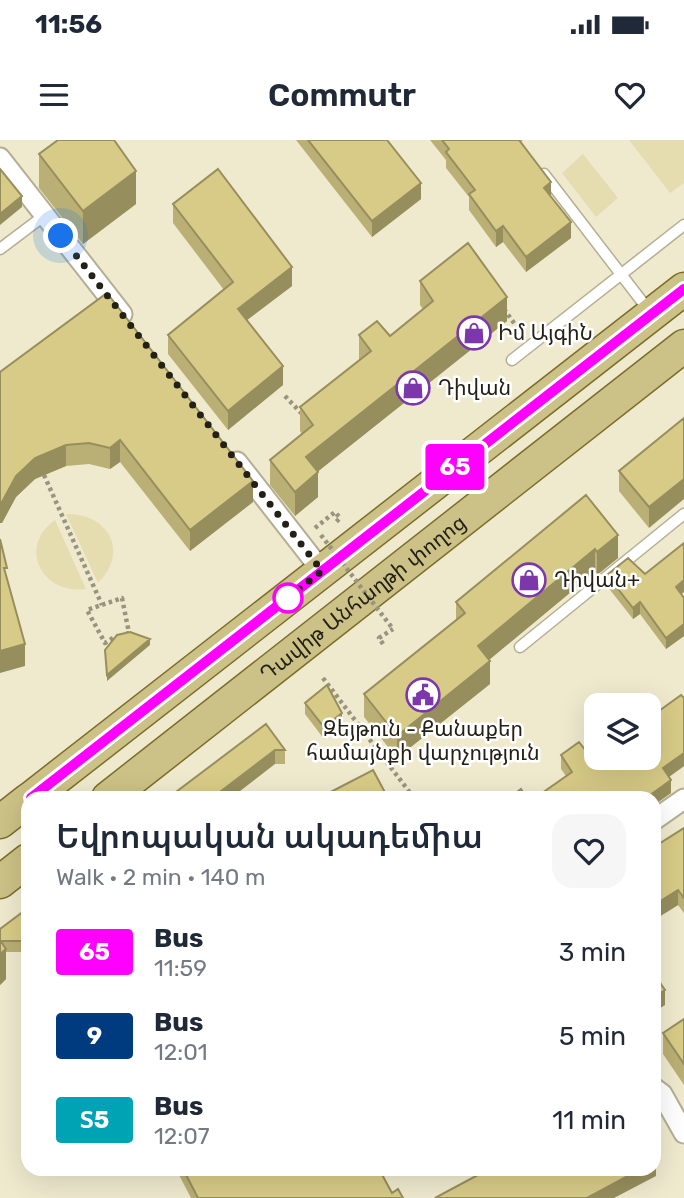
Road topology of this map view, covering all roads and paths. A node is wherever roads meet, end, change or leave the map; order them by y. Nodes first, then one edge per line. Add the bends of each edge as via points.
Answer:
1 (0, 158) edge
2 (533, 159) edge
3 (45, 215) junction
4 (684, 225) edge
5 (0, 249) edge
6 (622, 274) junction
7 (684, 289) edge
8 (501, 304) edge
9 (652, 315) junction
10 (131, 326) edge
11 (530, 345) junction
12 (684, 346) edge
13 (512, 360) dead end
14 (285, 396) dead end
15 (312, 408) edge
16 (225, 446) edge
17 (44, 475) edge
18 (684, 514) edge
19 (315, 528) dead end
20 (322, 571) junction
21 (102, 605) junction
22 (383, 644) dead end
23 (520, 647) dead end
24 (323, 678) dead end
25 (39, 791) edge
26 (117, 791) edge
27 (409, 791) edge
28 (684, 799) edge
29 (21, 805) edge
30 (661, 815) edge
31 (0, 822) edge
32 (21, 866) edge
33 (0, 882) edge
34 (661, 1093) edge
35 (684, 1133) edge

1 - 3 street
2 - 6 lane
3 - 5 lane
3 - 10 street
4 - 6 lane
6 - 9 lane
6 - 11 lane
7 - 9 main road
8 - 11 path
9 - 20 main road
11 - 13 lane
12 - 26 main road, Դավիթ Անհաղթի փողոց
14 - 15 path via 302,416
16 - 20 street
17 - 21 path
18 - 23 lane
19 - 22 path, bridge via 335,512 340,519 321,535 393,628 379,638
20 - 25 main road
21 - 21 path via 122,598 129,633 105,643 87,610
24 - 27 path
28 - 30 street
29 - 31 main road
32 - 33 main road
34 - 35 street

